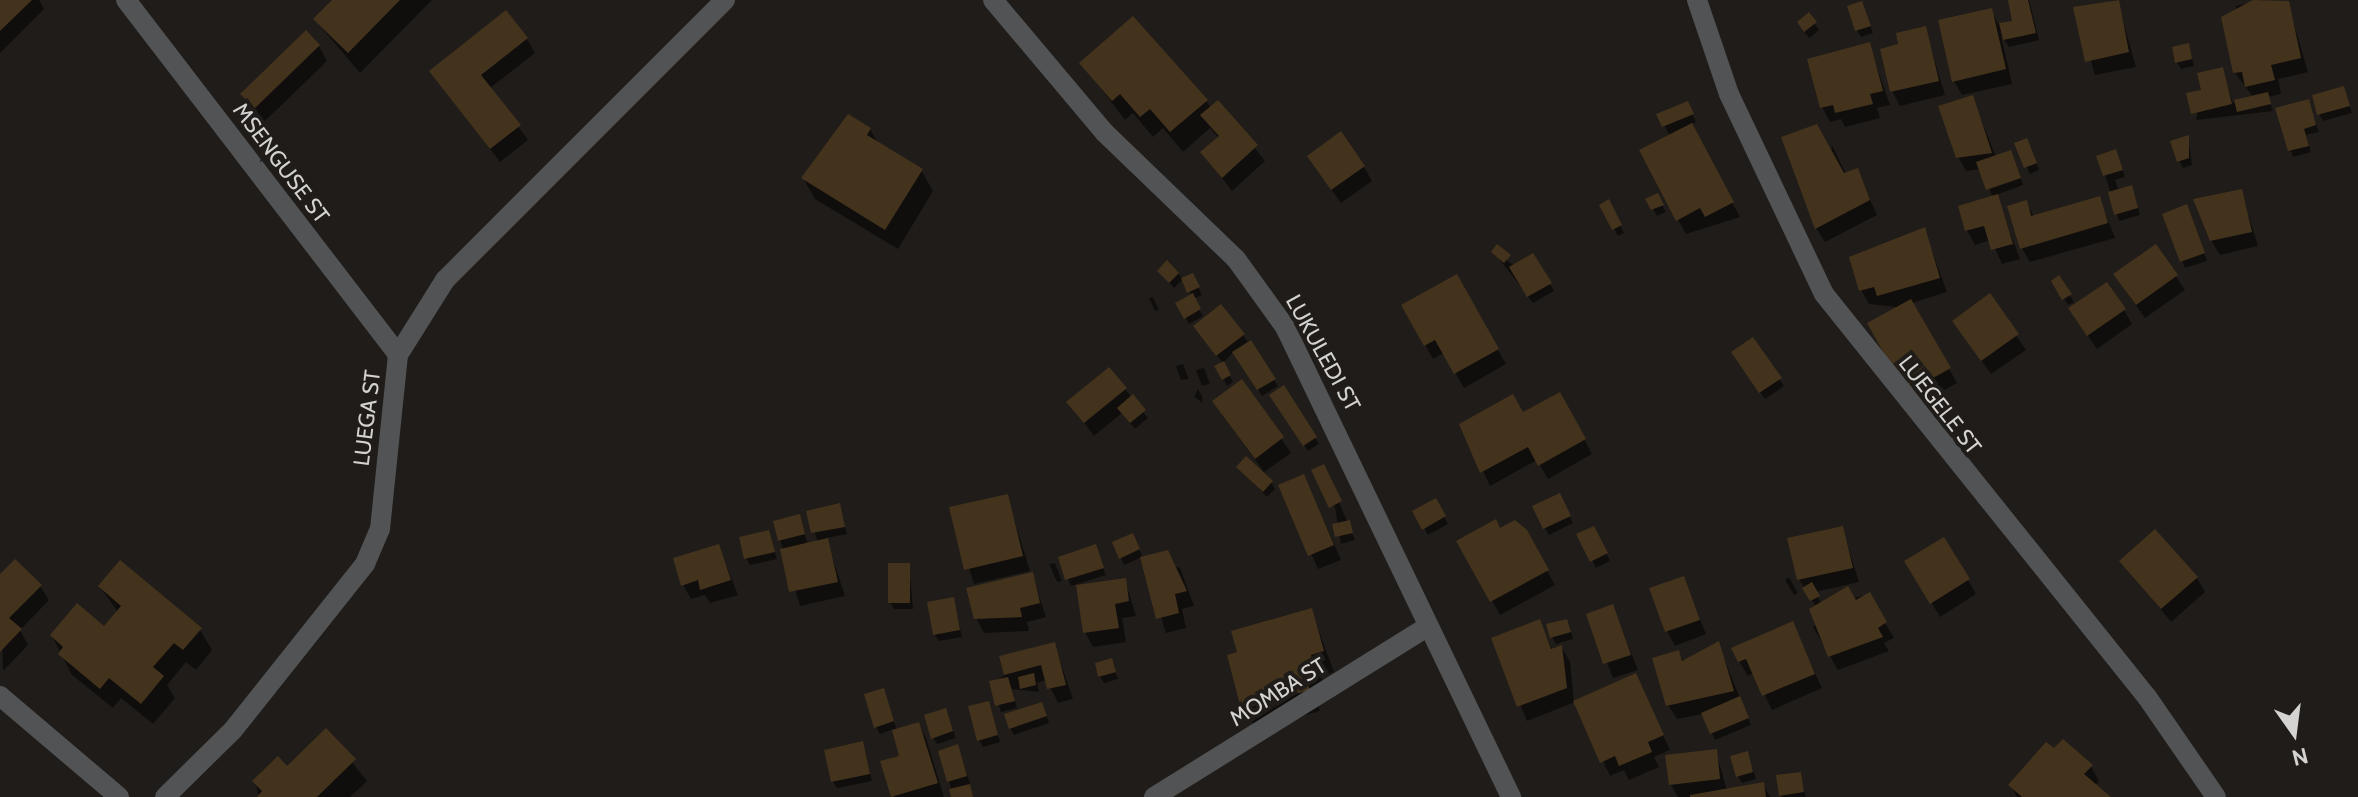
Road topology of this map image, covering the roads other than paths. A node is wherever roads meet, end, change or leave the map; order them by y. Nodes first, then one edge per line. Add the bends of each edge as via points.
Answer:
1 (126, 0) edge
2 (725, 0) edge
3 (993, 0) edge
4 (1697, 0) edge
5 (398, 355) junction
6 (1427, 627) junction
7 (0, 696) edge
8 (119, 797) edge
9 (165, 797) edge
10 (1154, 797) edge
11 (1511, 797) edge
12 (2216, 797) edge

1 - 5 street, MSENGUSE ST
2 - 5 street, LUEGA ST via 445,280
3 - 6 street, LUKULEDI ST via 1104,132 1236,259 1285,327
4 - 12 street, LUEGELE ST via 1729,94 1824,294 2147,697
5 - 9 street, LUEGA ST via 380,529 365,564 233,730
6 - 10 street, MOMBA ST
6 - 11 street, LUKULEDI ST
7 - 8 street

